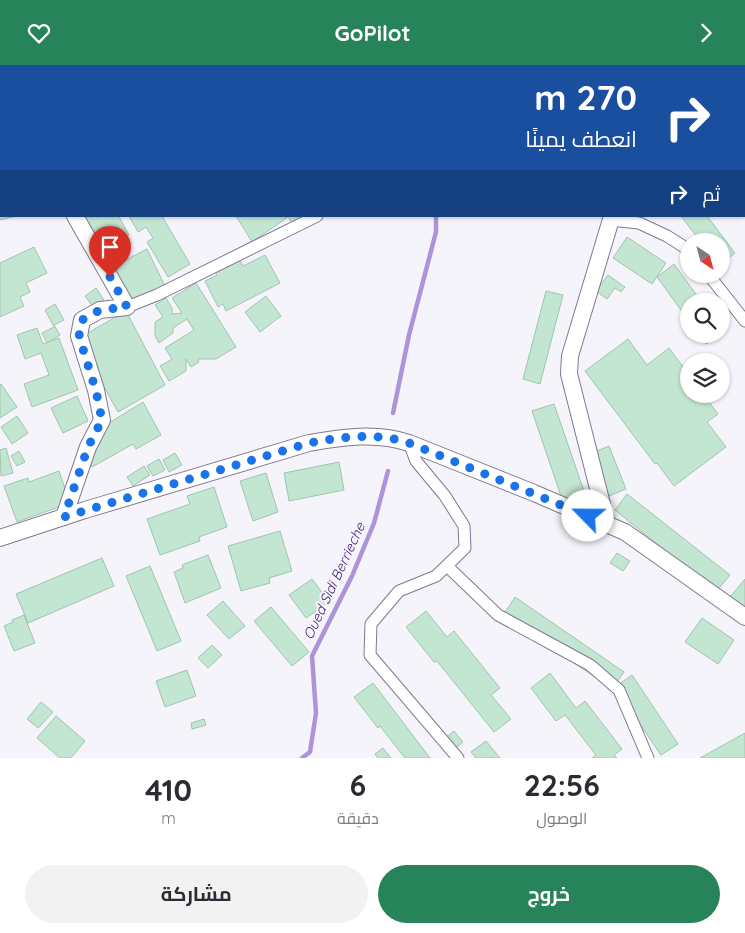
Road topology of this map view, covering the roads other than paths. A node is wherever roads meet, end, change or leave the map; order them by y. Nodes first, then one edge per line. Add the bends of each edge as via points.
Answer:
1 (76, 217) edge
2 (316, 217) edge
3 (611, 218) edge
4 (680, 244) edge
5 (715, 283) edge
6 (127, 307) junction
7 (745, 321) edge
8 (409, 443) junction
9 (64, 517) junction
10 (607, 523) junction
11 (0, 537) edge
12 (447, 566) junction
13 (745, 617) edge
14 (458, 758) edge
15 (648, 758) edge

1 - 6 street
2 - 6 street
3 - 4 street via 639,223
3 - 10 street via 570,356 570,374
5 - 7 street
6 - 9 street via 100,310 82,320 79,336 102,420 88,447
8 - 9 street via 396,438 362,436 309,443
8 - 10 street
8 - 12 street via 416,461 445,496 464,526 465,548
9 - 11 street
10 - 13 street via 647,546
12 - 14 street via 436,576 399,591 371,624 370,655
12 - 15 street via 498,615 590,665 619,690

